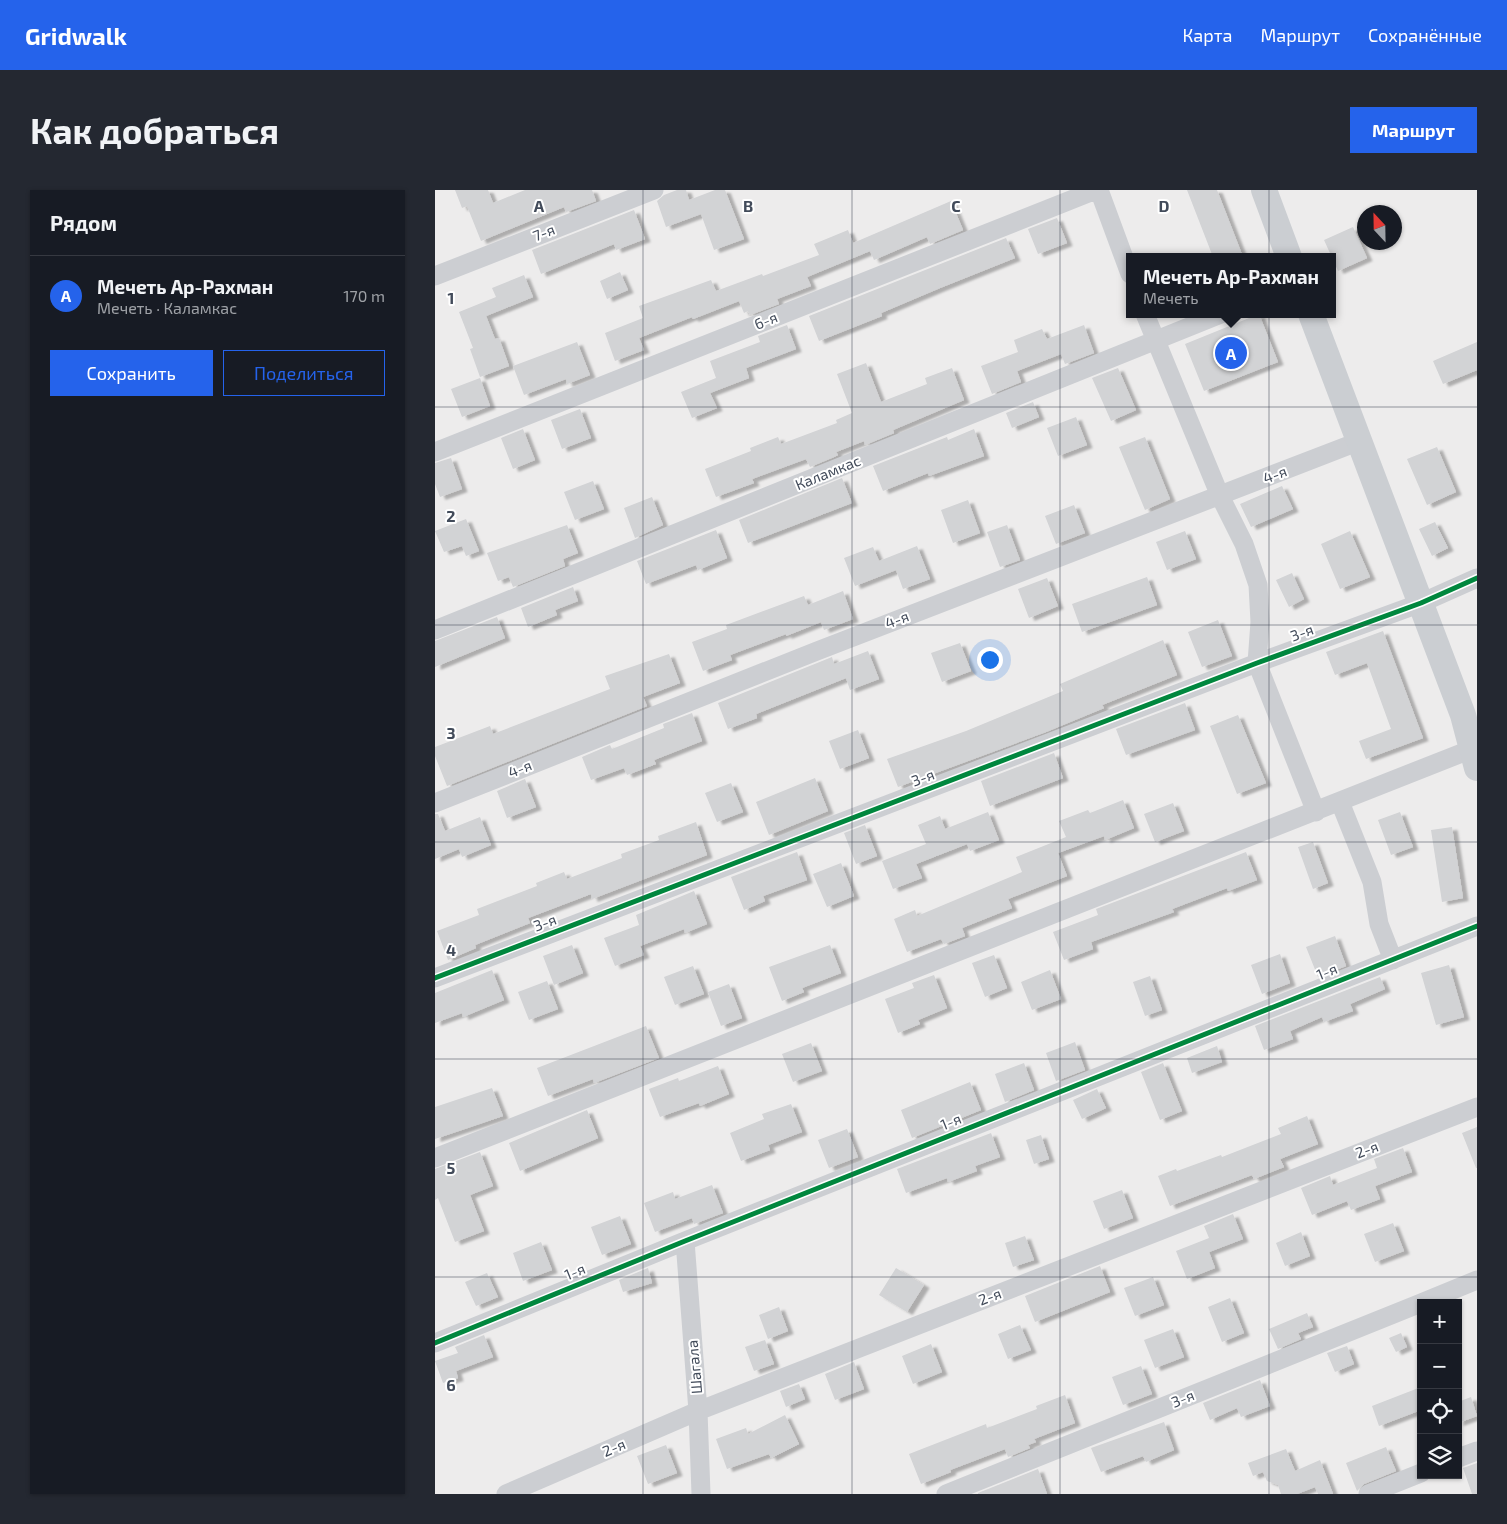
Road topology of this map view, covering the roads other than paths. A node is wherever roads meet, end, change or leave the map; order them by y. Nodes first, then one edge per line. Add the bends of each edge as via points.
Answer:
1 (654, 190) edge
2 (1097, 190) edge
3 (1264, 190) edge
4 (1288, 253) edge
5 (1126, 264) edge
6 (435, 276) edge
7 (1146, 318) edge
8 (1212, 318) edge
9 (1313, 318) edge
10 (1155, 342) junction
11 (1360, 442) junction
12 (435, 452) edge
13 (1220, 496) junction
14 (1477, 578) edge
15 (1421, 603) junction
16 (435, 630) edge
17 (1257, 663) junction
18 (1475, 758) edge
19 (1340, 802) junction
20 (435, 803) edge
21 (1316, 812) junction
22 (1477, 926) edge
23 (1393, 960) junction
24 (435, 978) edge
25 (1477, 1107) edge
26 (435, 1158) edge
27 (685, 1241) junction
28 (1477, 1280) edge
29 (1431, 1299) edge
30 (1417, 1305) edge
31 (435, 1343) edge
32 (699, 1411) junction
33 (1477, 1451) edge
34 (1462, 1457) edge
35 (1417, 1475) edge
36 (506, 1494) edge
37 (701, 1494) edge
38 (946, 1494) edge
39 (1368, 1494) edge

1 - 6 street, 7-я
2 - 5 street
2 - 12 street, 6-я
3 - 4 street
7 - 10 street
8 - 10 street, Каламкас
9 - 11 street
10 - 13 street
10 - 16 street, Каламкас
11 - 13 street, 4-я
11 - 15 street
13 - 17 street via 1244,544 1258,585 1261,622
13 - 20 street, 4-я
14 - 15 street, 3-я
15 - 17 street, 3-я
15 - 18 street via 1463,715
17 - 21 street
17 - 24 street, 3-я
18 - 19 street
19 - 21 street
19 - 23 street via 1372,882 1379,924
21 - 26 street
22 - 23 street, 1-я
23 - 27 street, 1-я
25 - 32 street, 2-я
27 - 31 street, 1-я
27 - 32 street, Шагала
28 - 29 street, 3-я
30 - 38 street, 3-я
32 - 36 street, 2-я
32 - 37 street, Шагала
33 - 34 street
35 - 39 street

